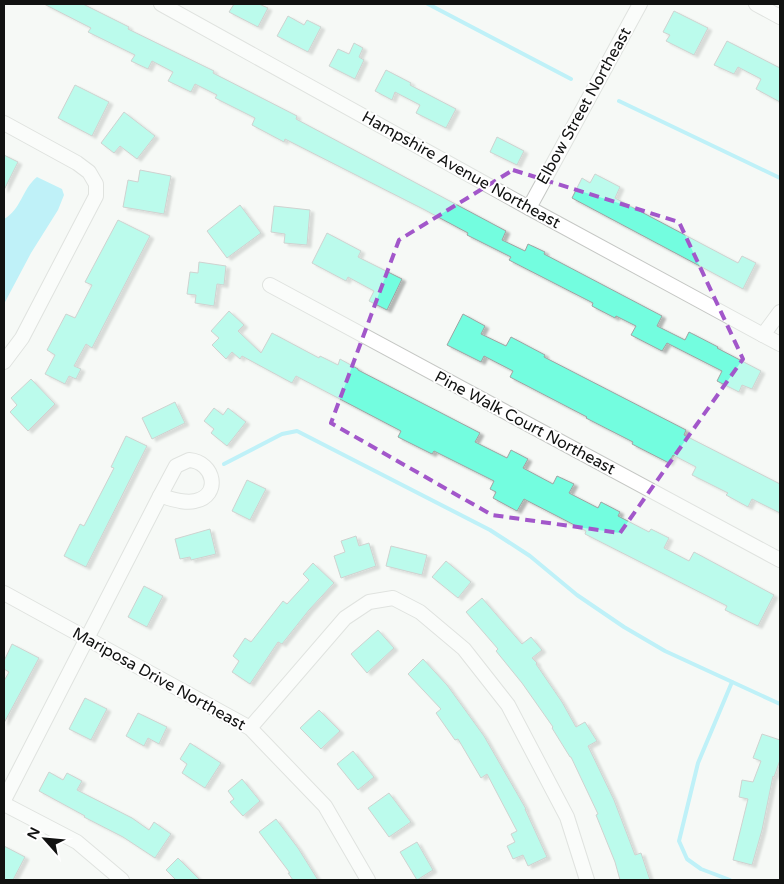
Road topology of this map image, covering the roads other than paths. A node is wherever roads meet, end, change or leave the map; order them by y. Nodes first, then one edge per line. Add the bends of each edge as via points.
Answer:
1 (161, 4) edge
2 (640, 4) edge
3 (756, 4) edge
4 (780, 16) edge
5 (4, 123) edge
6 (528, 208) junction
7 (270, 285) dead end
8 (780, 312) edge
9 (763, 334) junction
10 (780, 344) edge
11 (4, 362) edge
12 (160, 496) dead end
13 (780, 560) edge
14 (4, 593) edge
15 (87, 639) junction
16 (250, 728) junction
17 (4, 802) edge
18 (122, 880) edge
19 (368, 880) edge
20 (587, 880) edge

1 - 6 street, Hampshire Avenue Northeast
2 - 6 street, Elbow Street Northeast
3 - 4 street
5 - 11 street via 89,172 96,184 96,196 22,338
6 - 9 street, Hampshire Avenue Northeast
7 - 13 street, Pine Walk Court Northeast
8 - 9 street
9 - 10 street, Hampshire Avenue Northeast
12 - 15 street
14 - 15 street, Mariposa Drive Northeast
15 - 16 street, Mariposa Drive Northeast
15 - 17 street
16 - 19 street, Mariposa Drive Northeast via 325,806
16 - 20 street via 345,618 369,602 392,598 420,612 464,649 508,705 567,817
17 - 18 street via 77,842

